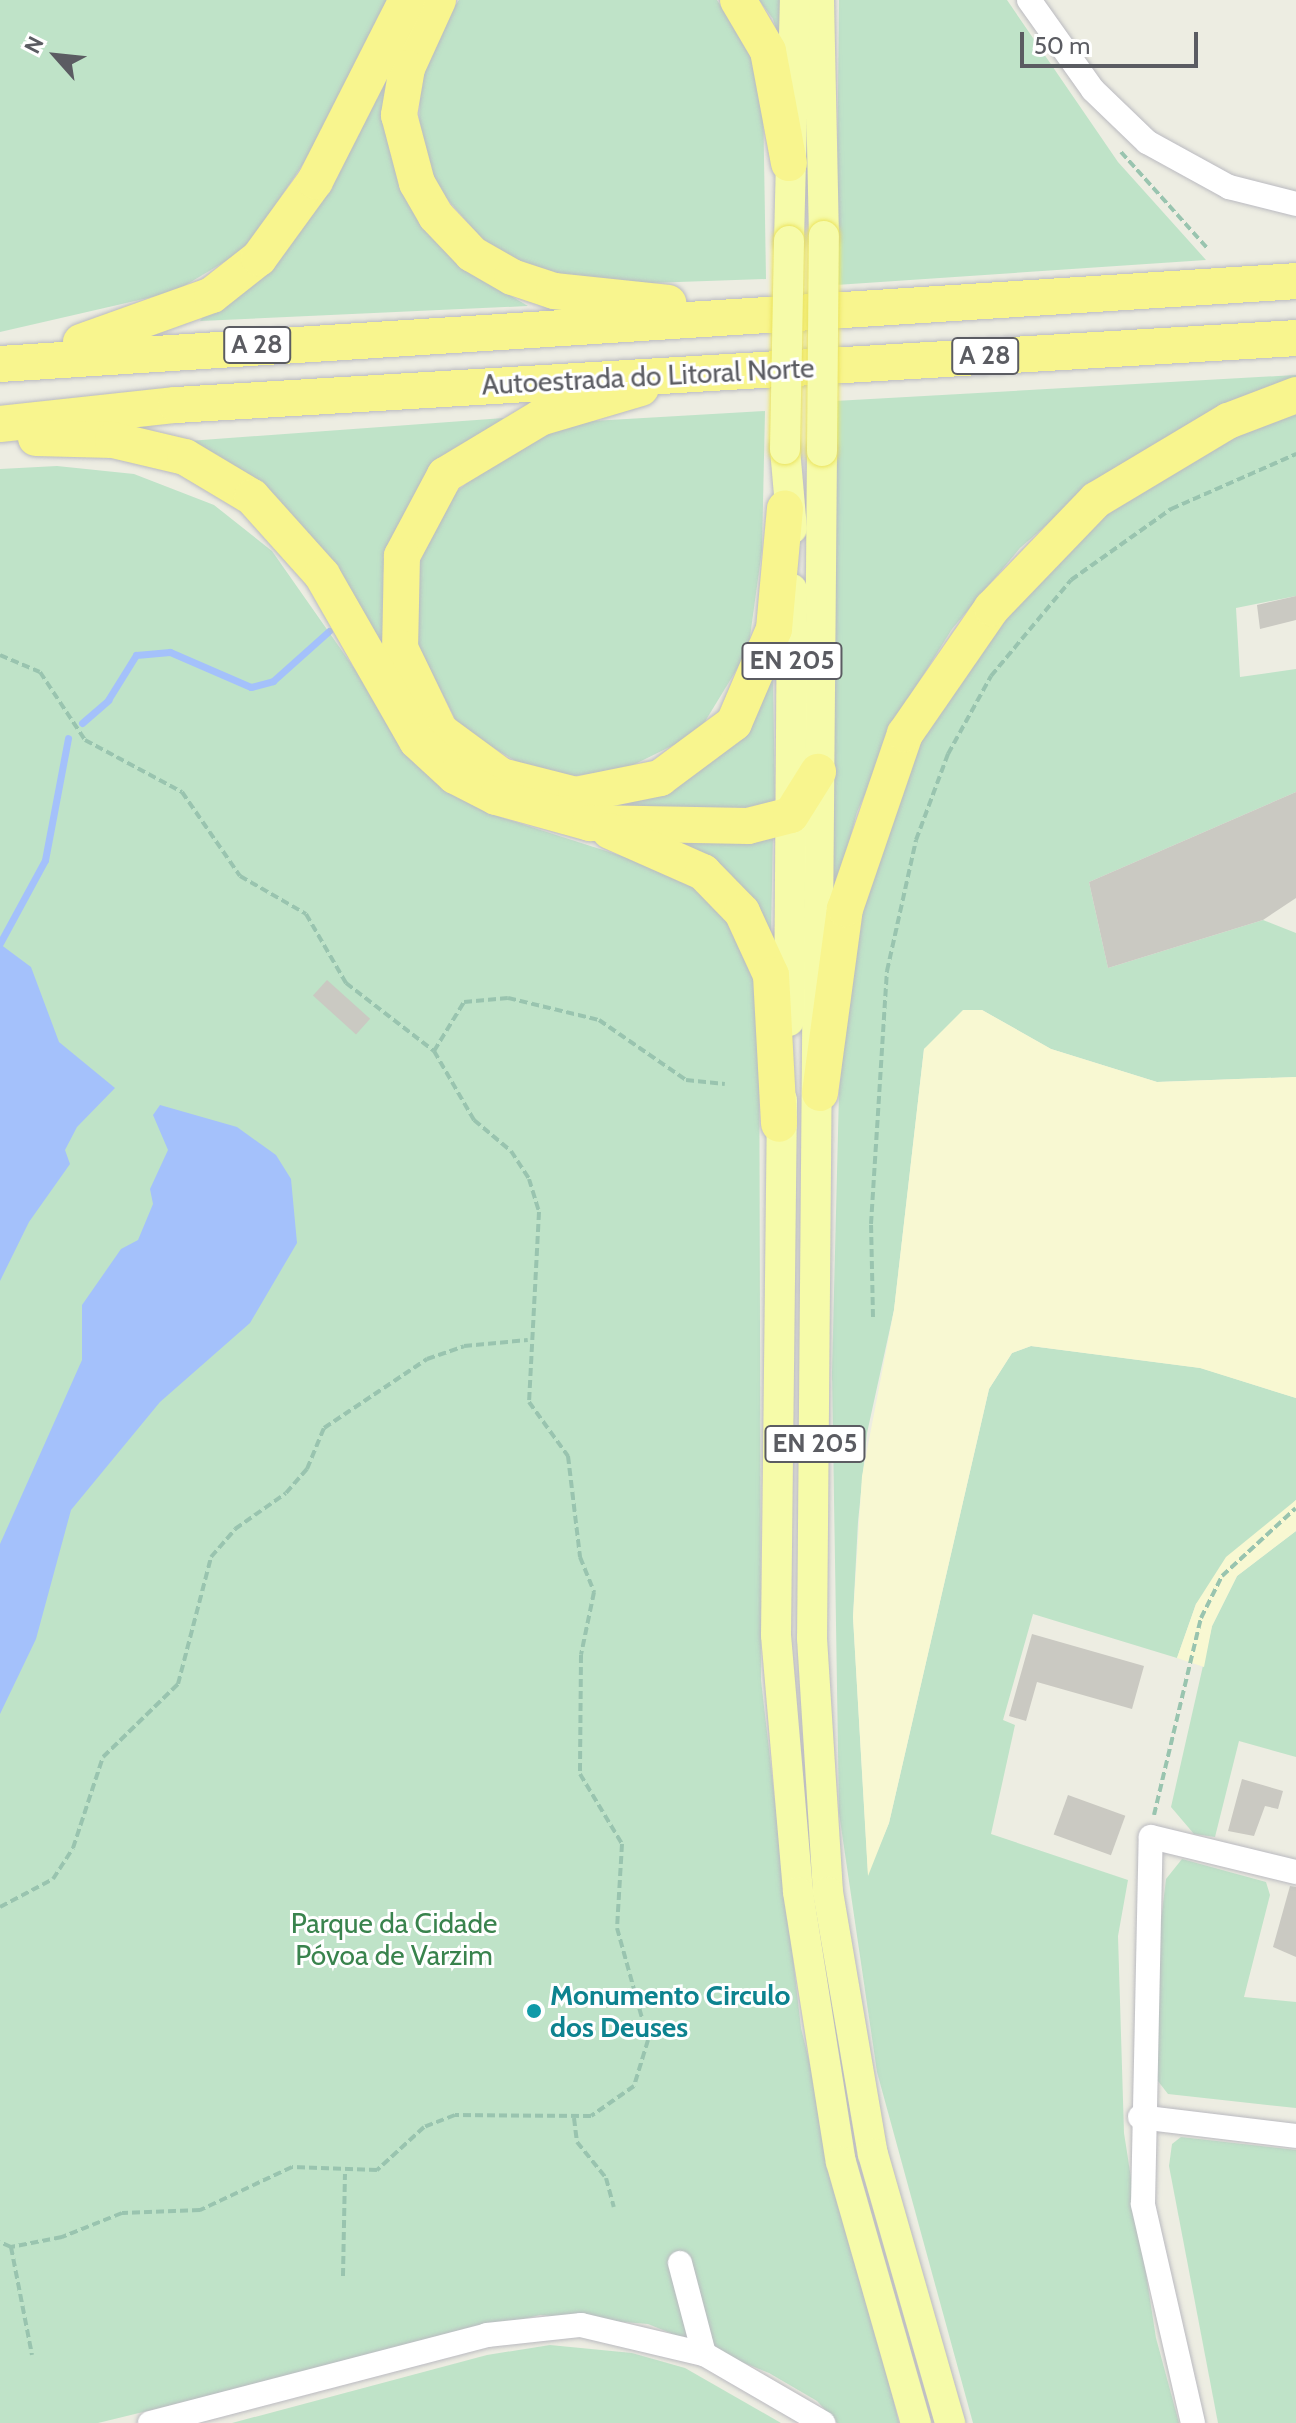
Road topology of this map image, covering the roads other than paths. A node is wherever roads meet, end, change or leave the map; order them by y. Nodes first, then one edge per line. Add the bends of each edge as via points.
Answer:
1 (407, 0) edge
2 (438, 0) edge
3 (738, 0) edge
4 (795, 0) edge
5 (819, 0) edge
6 (1029, 0) edge
7 (789, 163) junction
8 (1296, 204) edge
9 (1296, 281) edge
10 (725, 315) junction
11 (1296, 338) edge
12 (42, 358) junction
13 (0, 364) edge
14 (674, 374) junction
15 (1296, 395) edge
16 (0, 425) edge
17 (785, 508) junction
18 (818, 772) junction
19 (791, 815) junction
20 (590, 823) junction
21 (820, 1093) junction
22 (779, 1124) junction
23 (1296, 1872) edge
24 (1140, 2117) junction
25 (1296, 2136) edge
26 (680, 2263) dead end
27 (704, 2354) junction
28 (150, 2423) edge
29 (823, 2423) edge
30 (916, 2423) edge
31 (950, 2423) edge
32 (1193, 2423) edge

1 - 12 highway via 315,181 259,258 212,295
2 - 10 highway via 407,68 399,115 406,152 436,216 472,254 512,277 554,291
3 - 7 highway via 768,51
4 - 7 main road, EN 205 via 797,135
5 - 18 main road, EN 205, bridge via 824,236
6 - 8 street via 1093,90 1147,142 1229,187
7 - 17 main road, EN 205, bridge
9 - 10 highway, Autoestrada do Litoral Norte / A 28
10 - 12 highway, Autoestrada do Litoral Norte / A 28
11 - 14 highway, Autoestrada do Litoral Norte / A 28
12 - 13 highway, Autoestrada do Litoral Norte / A 28
14 - 16 highway, Autoestrada do Litoral Norte / A 28 via 176,405
14 - 17 highway via 540,418 445,475 402,556 400,648 440,731 501,776 576,795 660,778 734,723 774,629
15 - 21 highway via 1228,421 1096,500 992,608 905,734 845,909
16 - 20 highway via 185,457 252,497 322,575 417,741 455,776 496,797
17 - 19 main road, EN 205 via 793,532
18 - 19 highway
18 - 21 main road, EN 205 via 812,1024
19 - 20 highway via 748,826
19 - 22 main road, EN 205 via 789,1050
20 - 22 highway via 703,872 742,912 771,975
21 - 31 main road, EN 205 via 812,1638 828,1892 873,2154
22 - 30 main road, EN 205 via 776,1635 798,1892 841,2162
23 - 24 street via 1151,1837
24 - 25 street
24 - 32 street via 1143,2204
26 - 27 street
27 - 28 street via 581,2325 487,2335
27 - 29 street via 810,2409

